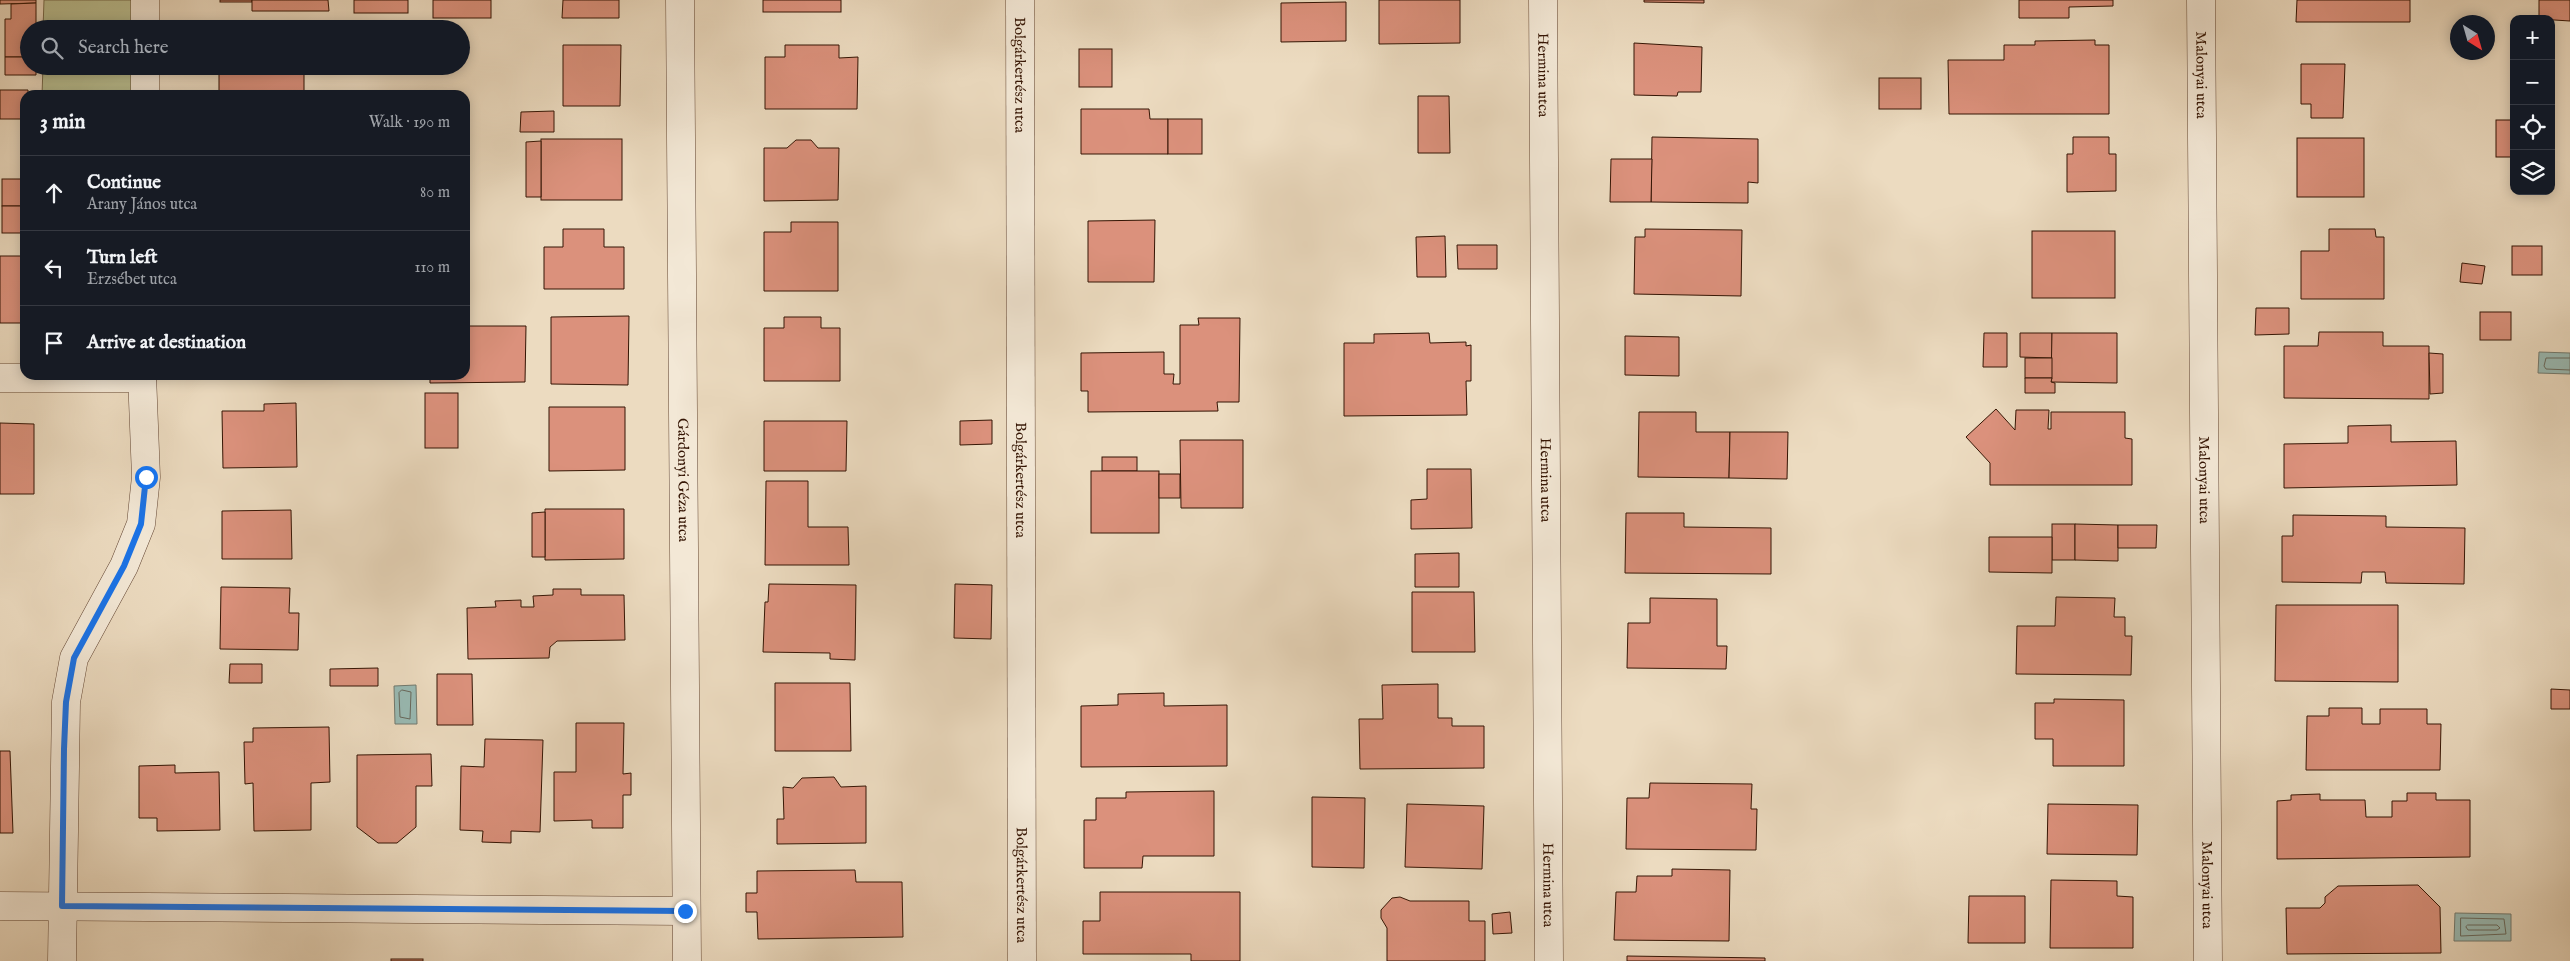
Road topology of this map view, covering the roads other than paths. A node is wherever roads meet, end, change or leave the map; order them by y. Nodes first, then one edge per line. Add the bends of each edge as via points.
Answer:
1 (145, 0) edge
2 (680, 0) edge
3 (1020, 0) edge
4 (1543, 0) edge
5 (2201, 0) edge
6 (145, 20) edge
7 (145, 75) edge
8 (145, 90) edge
9 (0, 378) edge
10 (20, 378) edge
11 (142, 380) edge
12 (0, 906) edge
13 (62, 906) junction
14 (685, 911) junction
15 (62, 961) edge
16 (686, 961) edge
17 (1022, 961) edge
18 (1549, 961) edge
19 (2208, 961) edge

1 - 6 street
2 - 14 street, Gárdonyi Géza utca
3 - 17 street, Bolgárkertész utca
4 - 18 street, Hermina utca
5 - 19 street, Malonyai utca
7 - 8 street
9 - 10 street
11 - 13 street via 146,477 141,524 124,566 74,658 66,702
12 - 13 street
13 - 14 street
13 - 15 street
14 - 16 street, Gárdonyi Géza utca

